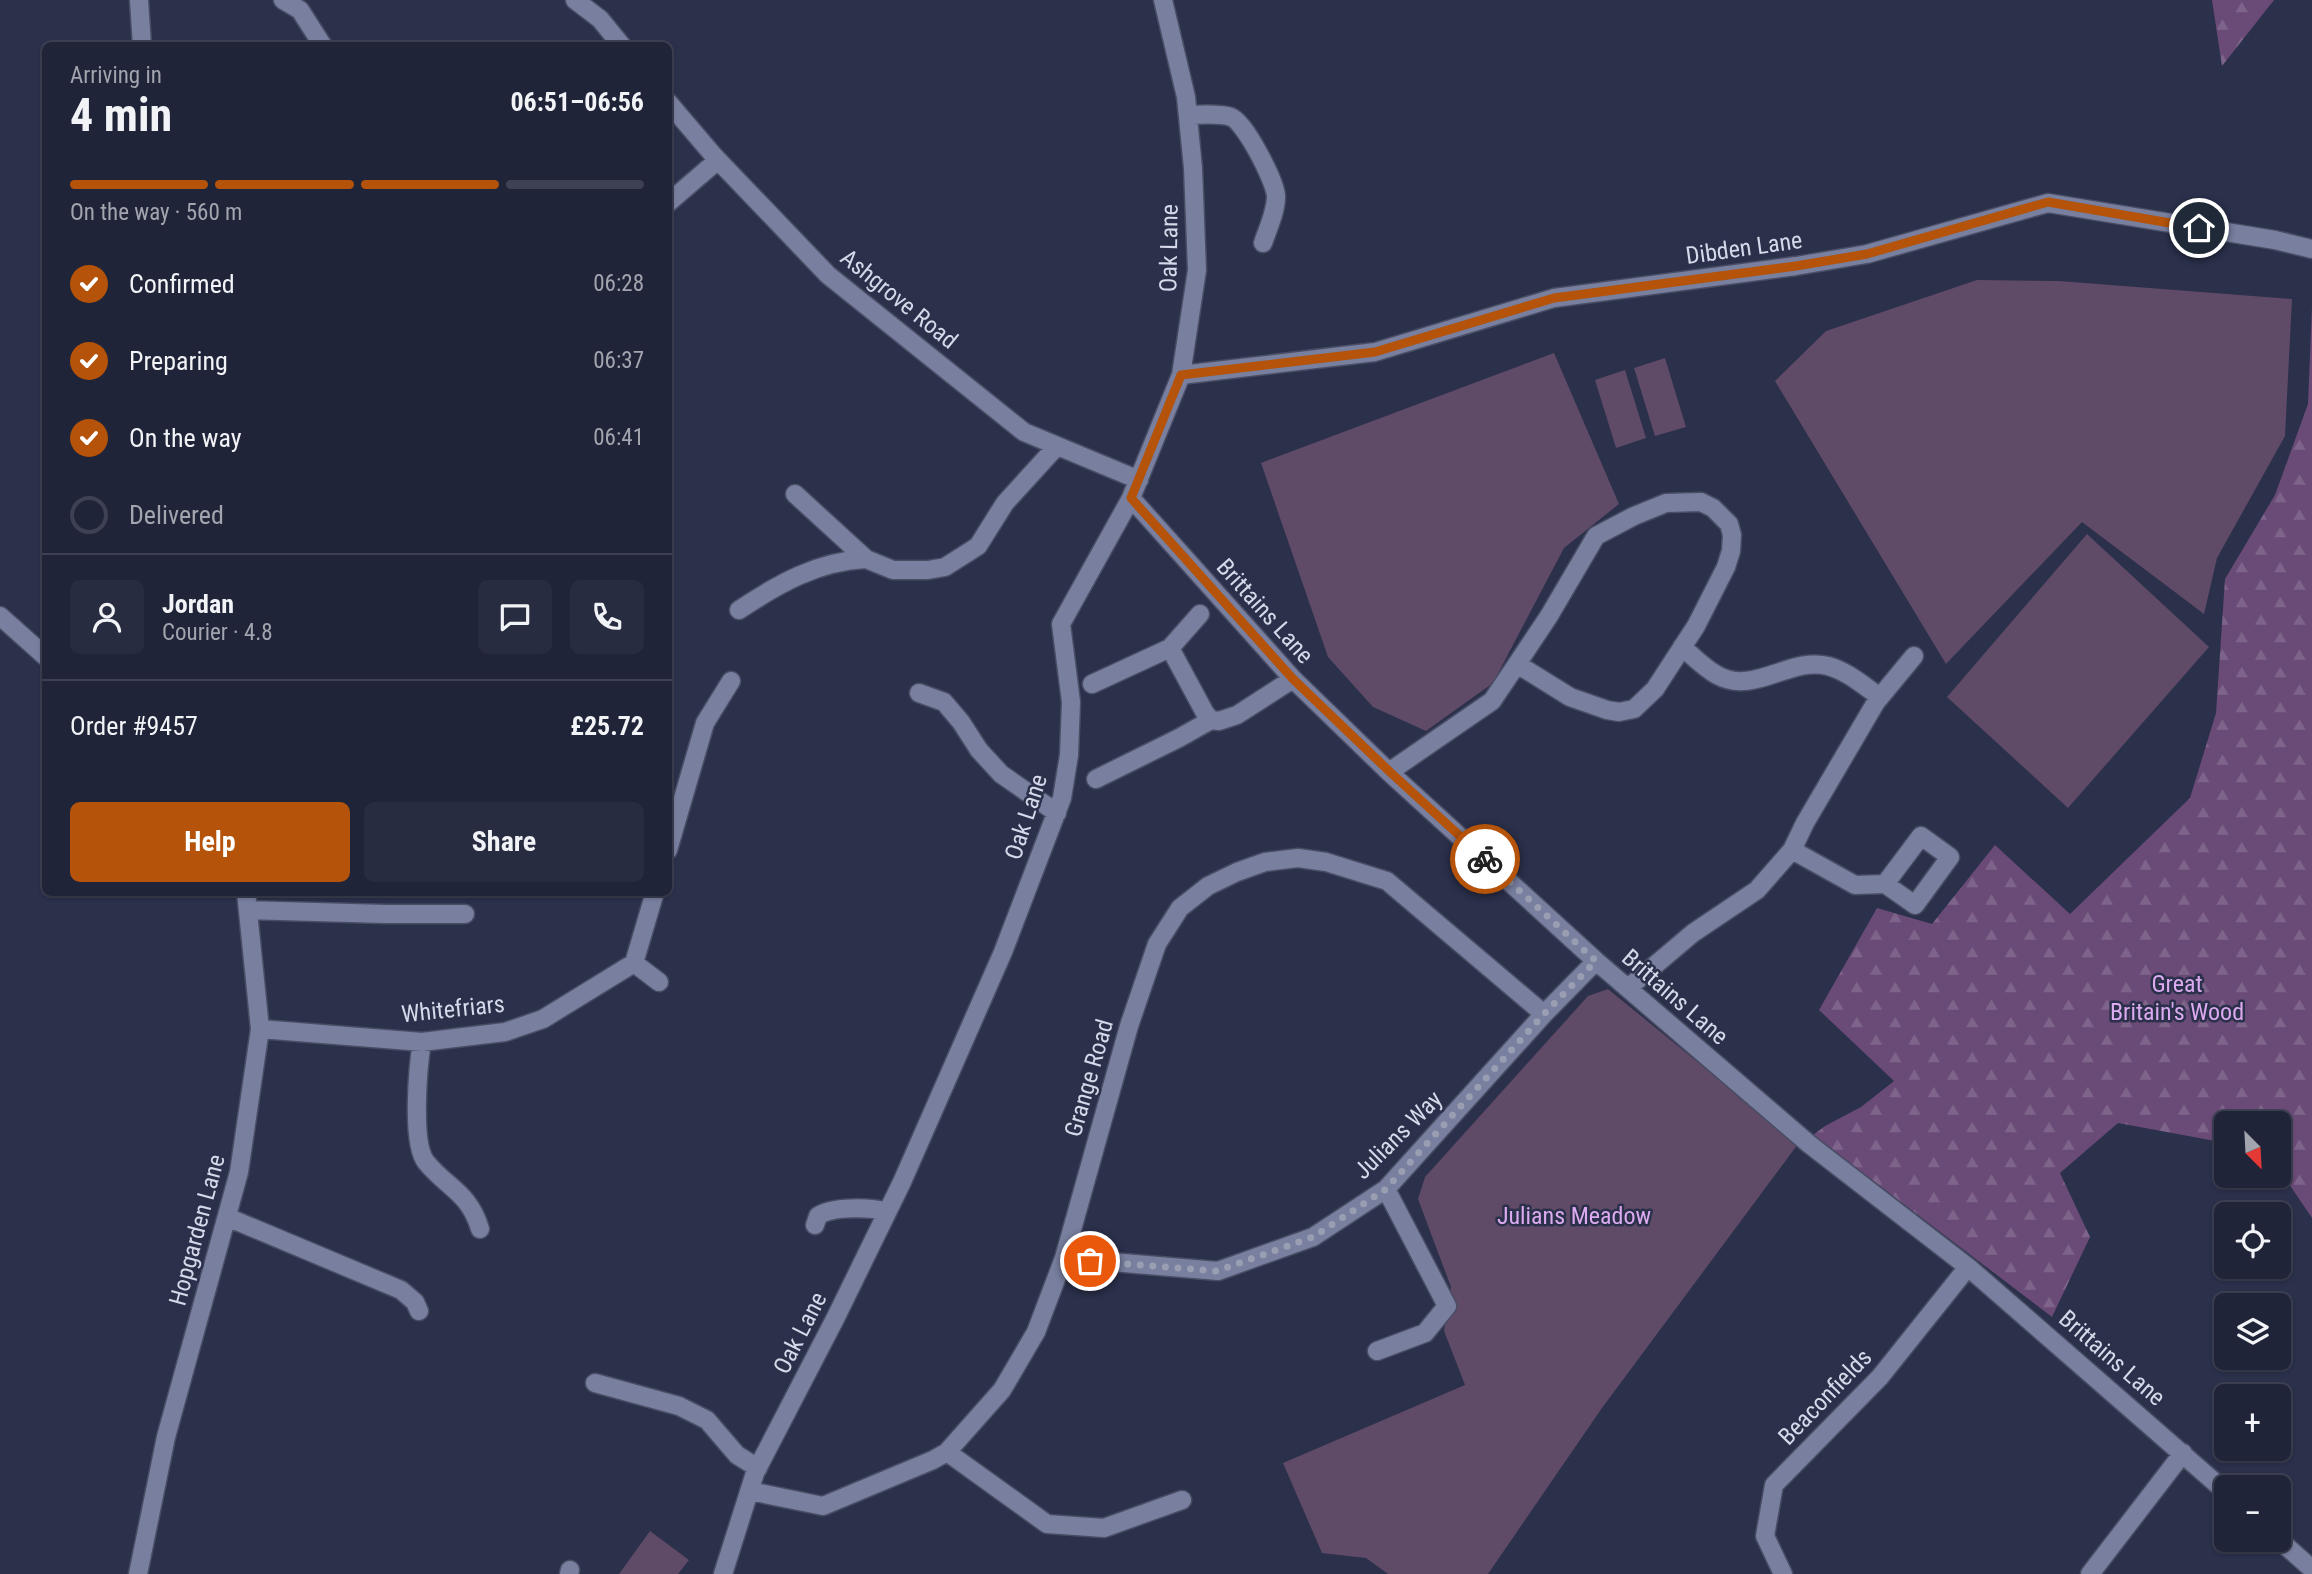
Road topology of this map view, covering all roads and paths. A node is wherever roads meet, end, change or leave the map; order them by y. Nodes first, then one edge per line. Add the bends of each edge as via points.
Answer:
1 (139, 0) edge
2 (283, 0) edge
3 (575, 0) edge
4 (1163, 0) edge
5 (142, 42) edge
6 (320, 42) edge
7 (619, 42) edge
8 (672, 107) edge
9 (1188, 115) junction
10 (718, 160) junction
11 (672, 200) edge
12 (1263, 243) dead end
13 (2312, 249) edge
14 (1181, 375) junction
15 (1058, 446) junction
16 (1139, 480) junction
17 (795, 494) dead end
18 (1131, 498) junction
19 (866, 559) junction
20 (738, 610) dead end
21 (1200, 614) dead end
22 (0, 616) edge
23 (1682, 647) junction
24 (1170, 648) junction
25 (42, 653) edge
26 (1914, 656) dead end
27 (1517, 664) junction
28 (1293, 679) junction
29 (731, 681) dead end
30 (1092, 684) dead end
31 (919, 693) dead end
32 (1880, 697) junction
33 (1211, 720) junction
34 (1390, 772) junction
35 (1096, 779) dead end
36 (1056, 813) junction
37 (672, 836) edge
38 (1792, 850) junction
39 (1885, 884) dead end
40 (654, 896) edge
41 (247, 901) edge
42 (465, 914) dead end
43 (1596, 961) junction
44 (634, 963) junction
45 (659, 982) dead end
46 (1628, 988) junction
47 (1544, 1014) junction
48 (260, 1029) junction
49 (422, 1042) junction
50 (1386, 1189) junction
51 (887, 1212) junction
52 (227, 1217) junction
53 (816, 1225) dead end
54 (480, 1229) dead end
55 (1064, 1258) junction
56 (1968, 1267) junction
57 (419, 1311) dead end
58 (1377, 1351) dead end
59 (595, 1383) dead end
60 (947, 1452) junction
61 (2183, 1453) junction
62 (758, 1468) junction
63 (2214, 1481) edge
64 (750, 1491) junction
65 (1182, 1500) dead end
66 (2291, 1550) edge
67 (2312, 1569) edge
68 (138, 1574) edge
69 (723, 1574) edge
70 (1783, 1574) edge
71 (2090, 1574) edge

1 - 5 street
2 - 6 street via 300,10
3 - 7 street via 600,19
4 - 9 street, Oak Lane
8 - 10 street, Ashgrove Road
9 - 12 street via 1229,116 1245,131 1276,193
9 - 14 street, Oak Lane via 1197,270
10 - 11 street
10 - 15 street, Ashgrove Road via 828,275 1024,432
13 - 14 street, Dibden Lane via 2048,202 1867,254 1554,298 1375,352
14 - 16 street, Oak Lane
15 - 16 street, Ashgrove Road
15 - 19 street via 1005,503 978,546 945,567 893,570
16 - 18 street, Oak Lane
17 - 19 street
18 - 28 street, Brittains Lane
18 - 36 street, Oak Lane via 1061,624 1070,702 1069,755
19 - 20 street via 812,569
21 - 24 street
22 - 25 street
23 - 27 street via 1655,689 1634,709 1619,712 1570,697
23 - 27 street via 1731,551 1729,524 1701,502 1666,503 1596,536
23 - 32 street via 1717,675 1734,680 1766,678 1809,664 1826,665
24 - 30 street
24 - 33 street
26 - 32 street
27 - 34 street via 1492,701
28 - 33 street via 1237,715
28 - 34 street, Brittains Lane
29 - 37 street via 705,723
31 - 36 street via 944,702 1001,774
32 - 38 street
33 - 35 street
34 - 43 street, Brittains Lane
36 - 51 street, Oak Lane via 1003,952
38 - 39 street via 1855,885
38 - 46 street via 1757,890 1693,933
40 - 44 street
41 - 42 street via 359,914
41 - 48 street, Hopgarden Lane
43 - 46 street, Brittains Lane
43 - 47 street, Julians Way
44 - 45 street
44 - 49 street, Whitefriars via 543,1019 505,1031
46 - 56 street, Brittains Lane via 1810,1144
47 - 50 street, Julians Way
47 - 55 street, Grange Road via 1387,881 1298,858 1265,862 1208,886 1180,908 1157,944 1129,1026
48 - 49 street, Whitefriars
48 - 52 street, Hopgarden Lane via 239,1172
49 - 54 street via 416,1075 421,1153 466,1200
50 - 55 street, Julians Way via 1313,1237 1217,1271
50 - 58 street via 1447,1306 1425,1333
51 - 53 street via 828,1211 818,1216
51 - 62 street, Oak Lane
52 - 57 street via 401,1290
52 - 68 street, Hopgarden Lane via 166,1437
55 - 60 street, Grange Road via 1021,1360 1002,1390
56 - 61 street, Brittains Lane
56 - 70 street, Beaconfields via 1880,1377 1774,1485 1765,1536
59 - 62 street via 679,1406 707,1420 737,1455
60 - 64 street, Grange Road via 823,1506
60 - 65 street via 1047,1524 1104,1528
61 - 63 street, Brittains Lane
61 - 71 street
62 - 64 street, Oak Lane
64 - 69 street, Oak Lane
66 - 67 street

